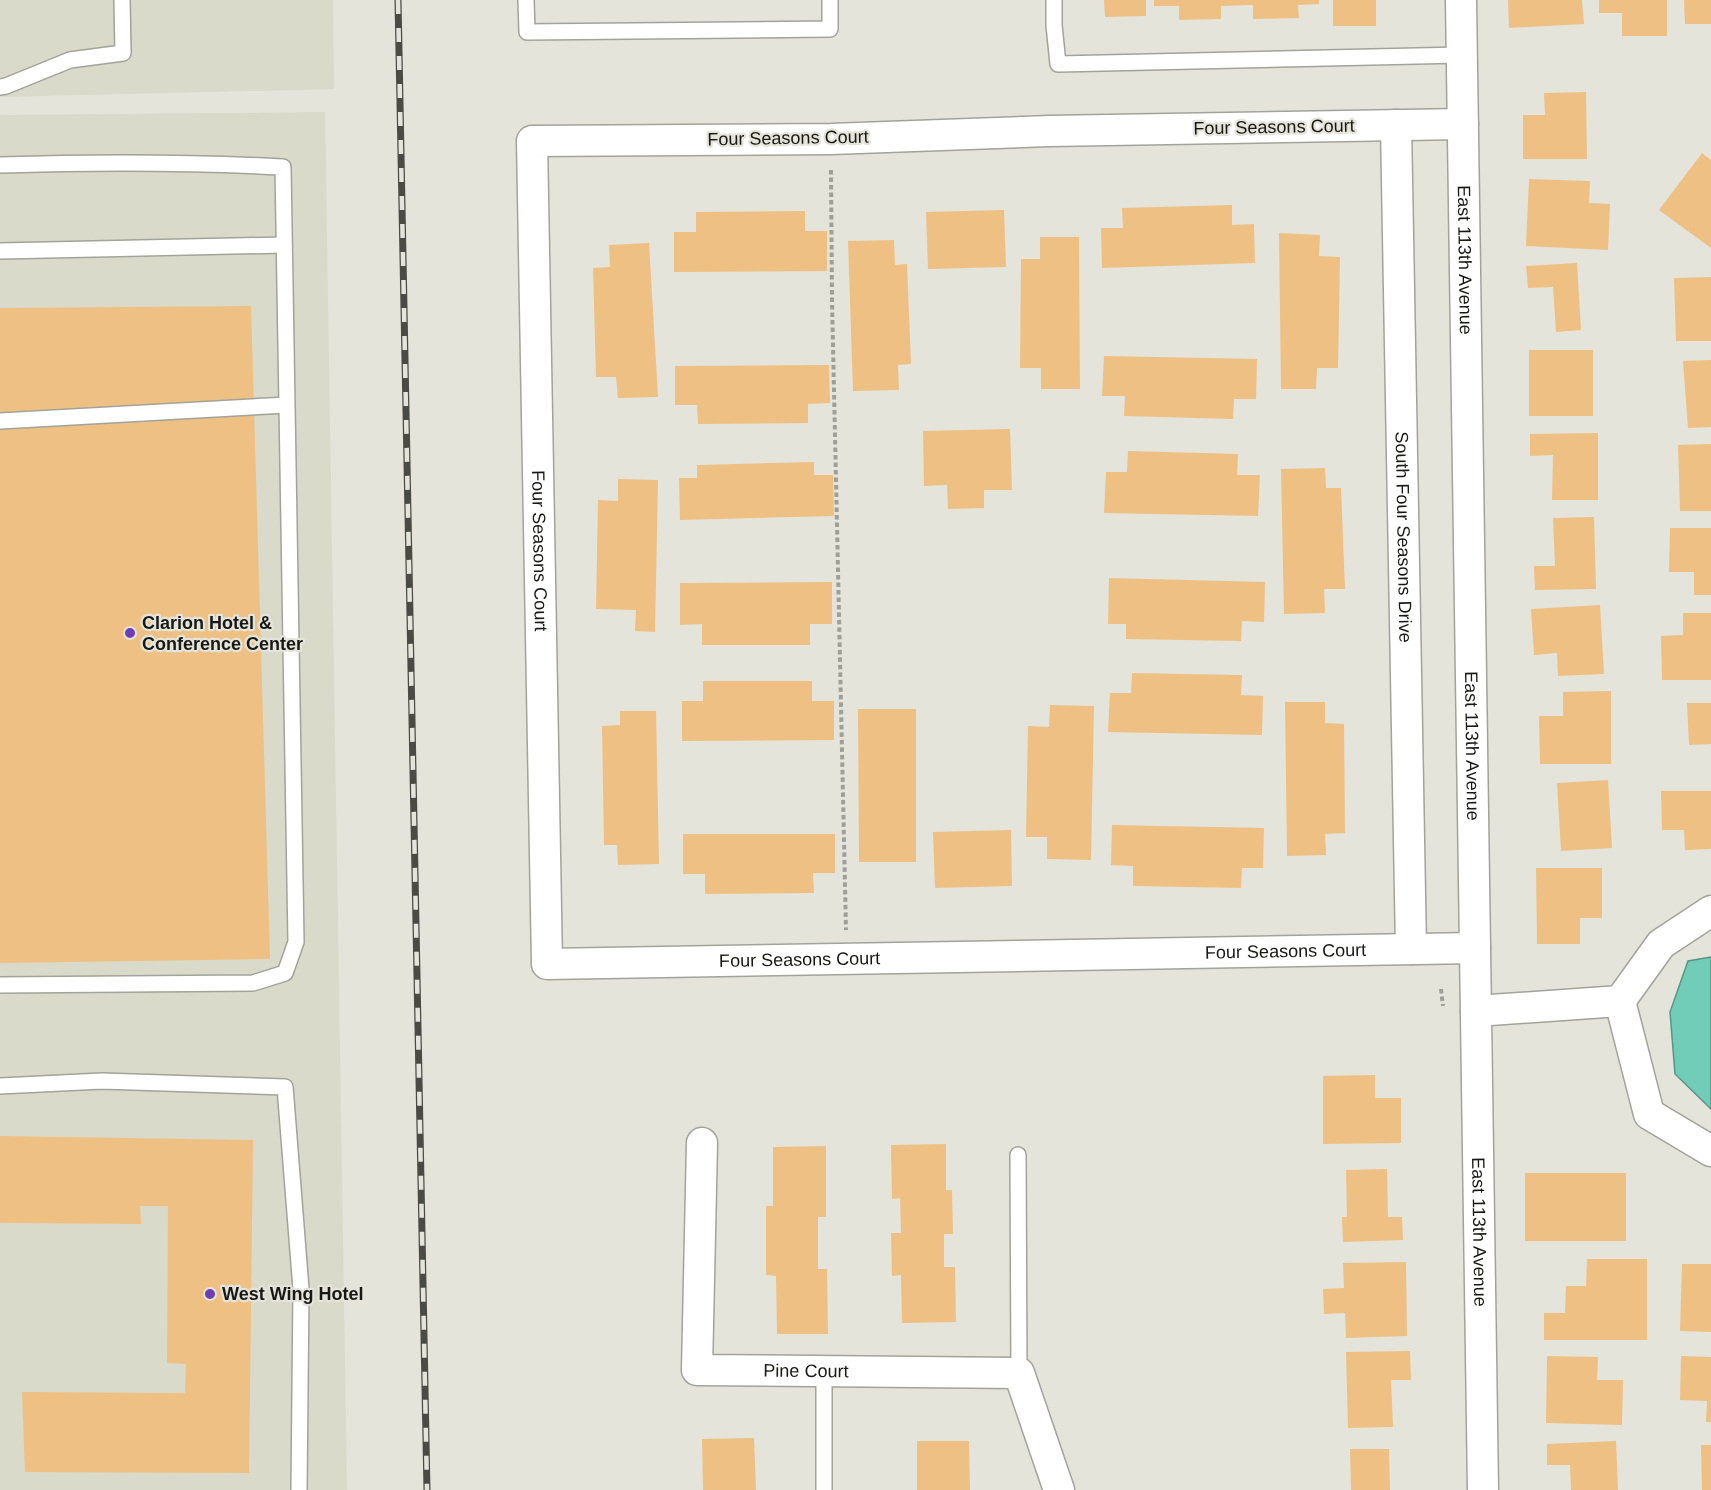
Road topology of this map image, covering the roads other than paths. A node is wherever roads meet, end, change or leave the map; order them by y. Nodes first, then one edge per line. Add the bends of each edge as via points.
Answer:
1 (122, 0) edge
2 (526, 0) edge
3 (830, 0) edge
4 (1054, 0) edge
5 (1461, 0) edge
6 (1462, 56) junction
7 (0, 87) edge
8 (1463, 124) junction
9 (1396, 125) junction
10 (0, 165) edge
11 (284, 245) junction
12 (0, 251) edge
13 (287, 405) junction
14 (0, 421) edge
15 (1711, 911) edge
16 (1475, 948) junction
17 (1411, 949) junction
18 (0, 985) edge
19 (1620, 1002) junction
20 (1476, 1011) junction
21 (0, 1086) edge
22 (702, 1143) dead end
23 (1711, 1151) edge
24 (1018, 1155) dead end
25 (824, 1371) junction
26 (1019, 1374) junction
27 (299, 1490) edge
28 (824, 1490) edge
29 (1059, 1490) edge
30 (1483, 1490) edge

1 - 7 lane via 123,53 70,60
2 - 3 lane via 526,32 538,32 830,29
4 - 6 lane via 1058,64
5 - 6 street, East 113th Avenue
6 - 8 street, East 113th Avenue
8 - 9 street, Four Seasons Court
8 - 16 street, East 113th Avenue
9 - 17 street, South Four Seasons Drive
9 - 17 street, Four Seasons Court via 831,139 532,141 546,941 547,964
10 - 11 lane via 84,162 283,167
11 - 12 lane
11 - 13 lane
13 - 14 lane
13 - 18 lane via 296,942 285,973 253,982
15 - 19 street via 1661,944
16 - 17 street, Four Seasons Court
16 - 20 street, East 113th Avenue
19 - 20 street
19 - 23 street via 1649,1114
20 - 30 street, East 113th Avenue
21 - 27 lane via 102,1081 285,1087 301,1289
22 - 25 street, Pine Court via 697,1370
24 - 26 lane
25 - 26 street, Pine Court
25 - 28 lane
26 - 29 street

